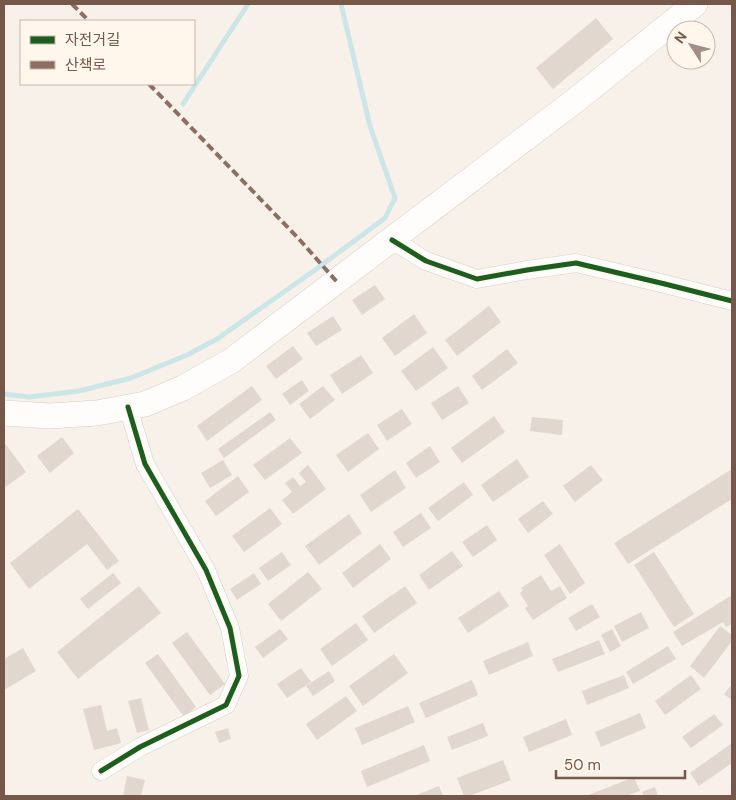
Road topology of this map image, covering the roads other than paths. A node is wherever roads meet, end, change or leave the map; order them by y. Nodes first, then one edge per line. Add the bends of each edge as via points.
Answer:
1 (695, 4) edge
2 (392, 240) junction
3 (732, 301) edge
4 (128, 408) junction
5 (4, 413) edge
6 (101, 771) dead end

1 - 2 main road via 576,100
2 - 3 street via 426,261 477,279 576,263
2 - 4 main road via 231,361 183,388
4 - 5 main road via 50,416
4 - 6 street via 145,464 206,570 230,628 239,676 226,705 140,747

